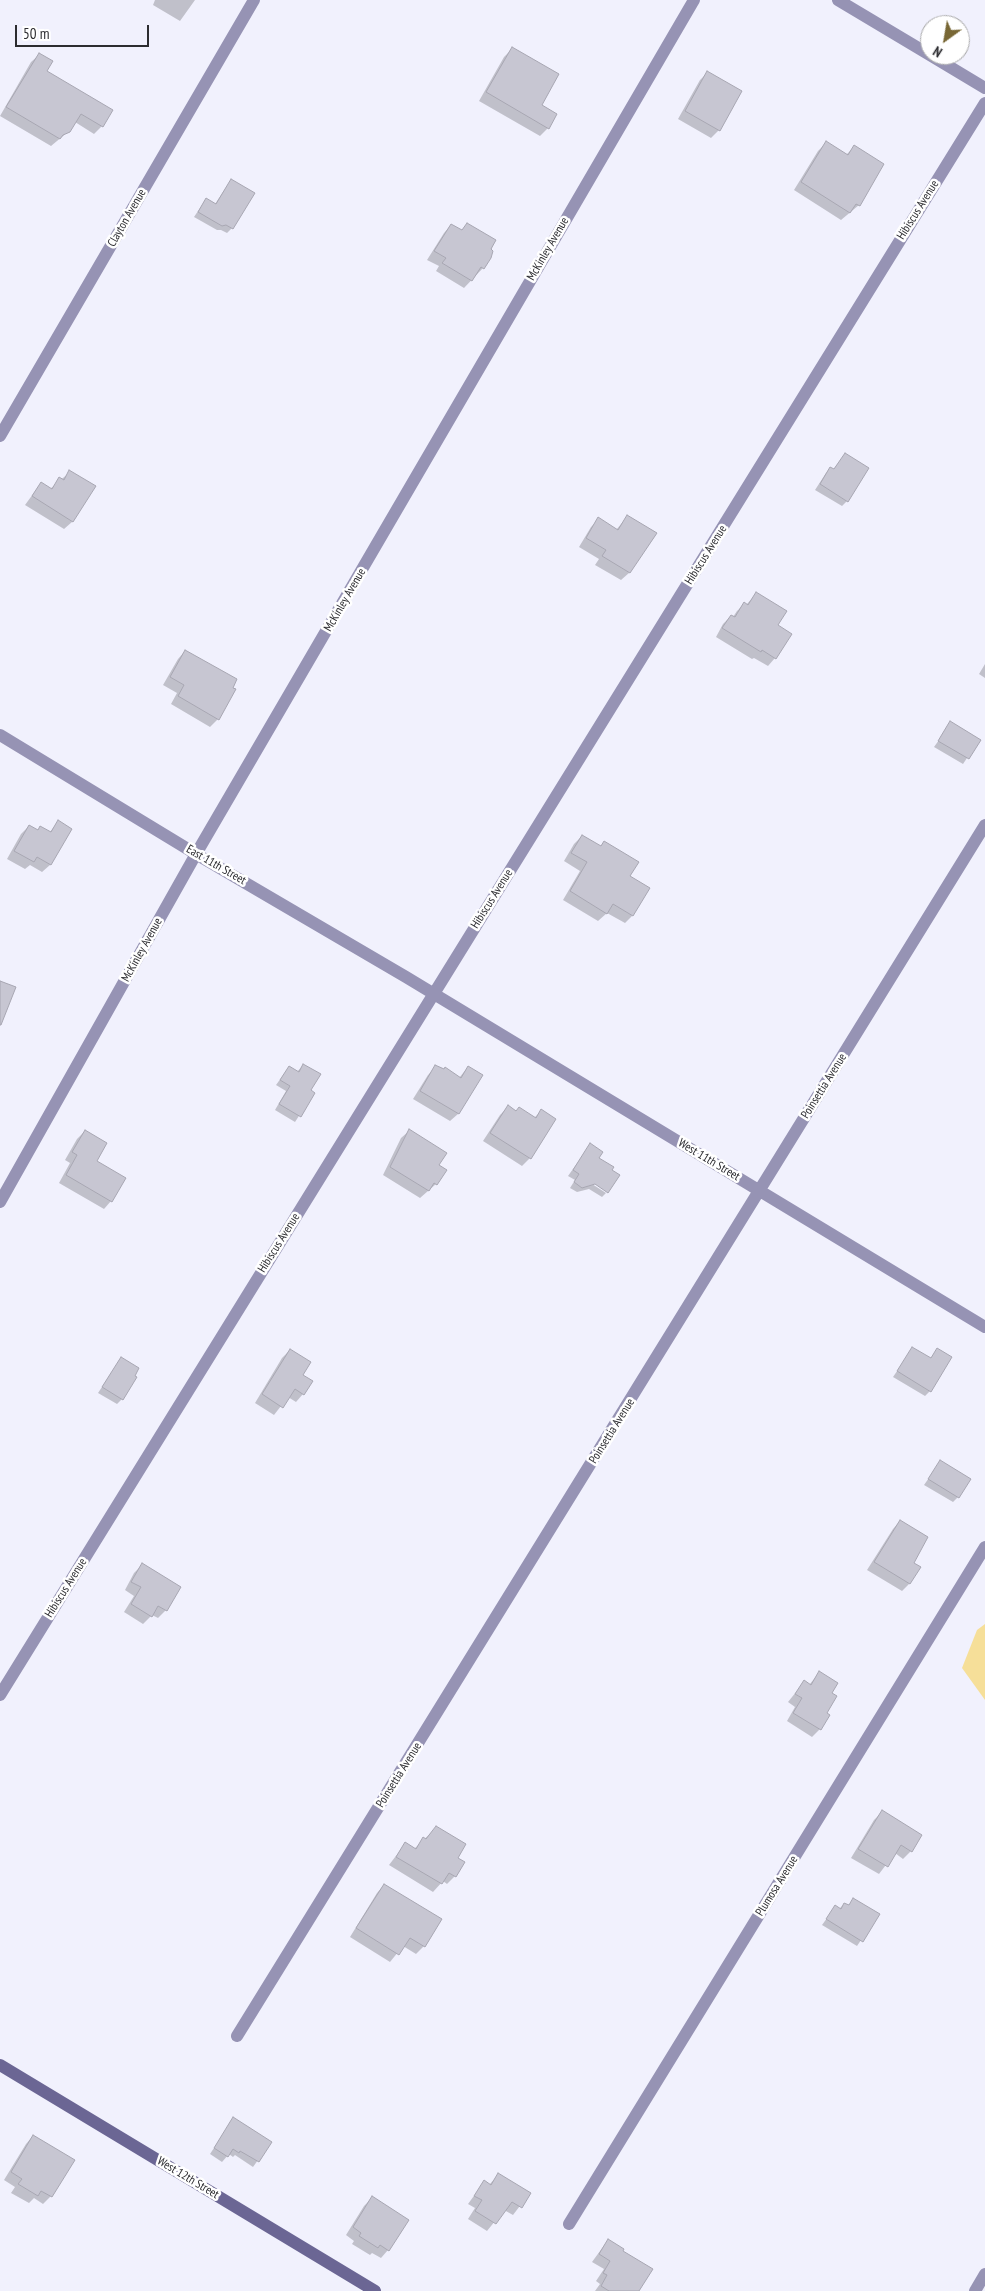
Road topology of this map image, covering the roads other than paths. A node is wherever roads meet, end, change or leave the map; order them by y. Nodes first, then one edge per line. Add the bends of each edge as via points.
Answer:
1 (254, 0) edge
2 (694, 0) edge
3 (838, 0) edge
4 (920, 49) edge
5 (947, 65) edge
6 (985, 88) edge
7 (985, 103) edge
8 (0, 436) edge
9 (0, 735) edge
10 (985, 825) edge
11 (196, 854) junction
12 (432, 994) junction
13 (760, 1191) junction
14 (0, 1202) edge
15 (985, 1326) edge
16 (985, 1548) edge
17 (0, 1695) edge
18 (238, 2036) dead end
19 (0, 2065) edge
20 (568, 2224) dead end
21 (985, 2274) edge
22 (375, 2291) edge
23 (975, 2291) edge

1 - 8 street, Clayton Avenue
2 - 11 street, McKinley Avenue
3 - 4 street
5 - 6 street
7 - 12 street, Hibiscus Avenue
9 - 11 street, East 11th Street
10 - 13 street, Poinsettia Avenue
11 - 12 street, East 11th Street
11 - 14 street, McKinley Avenue
12 - 13 street, West 11th Street
12 - 17 street, Hibiscus Avenue
13 - 15 street, West 11th Street
13 - 18 street, Poinsettia Avenue
16 - 20 street, Plumosa Avenue
19 - 22 street, West 12th Street
21 - 23 street

